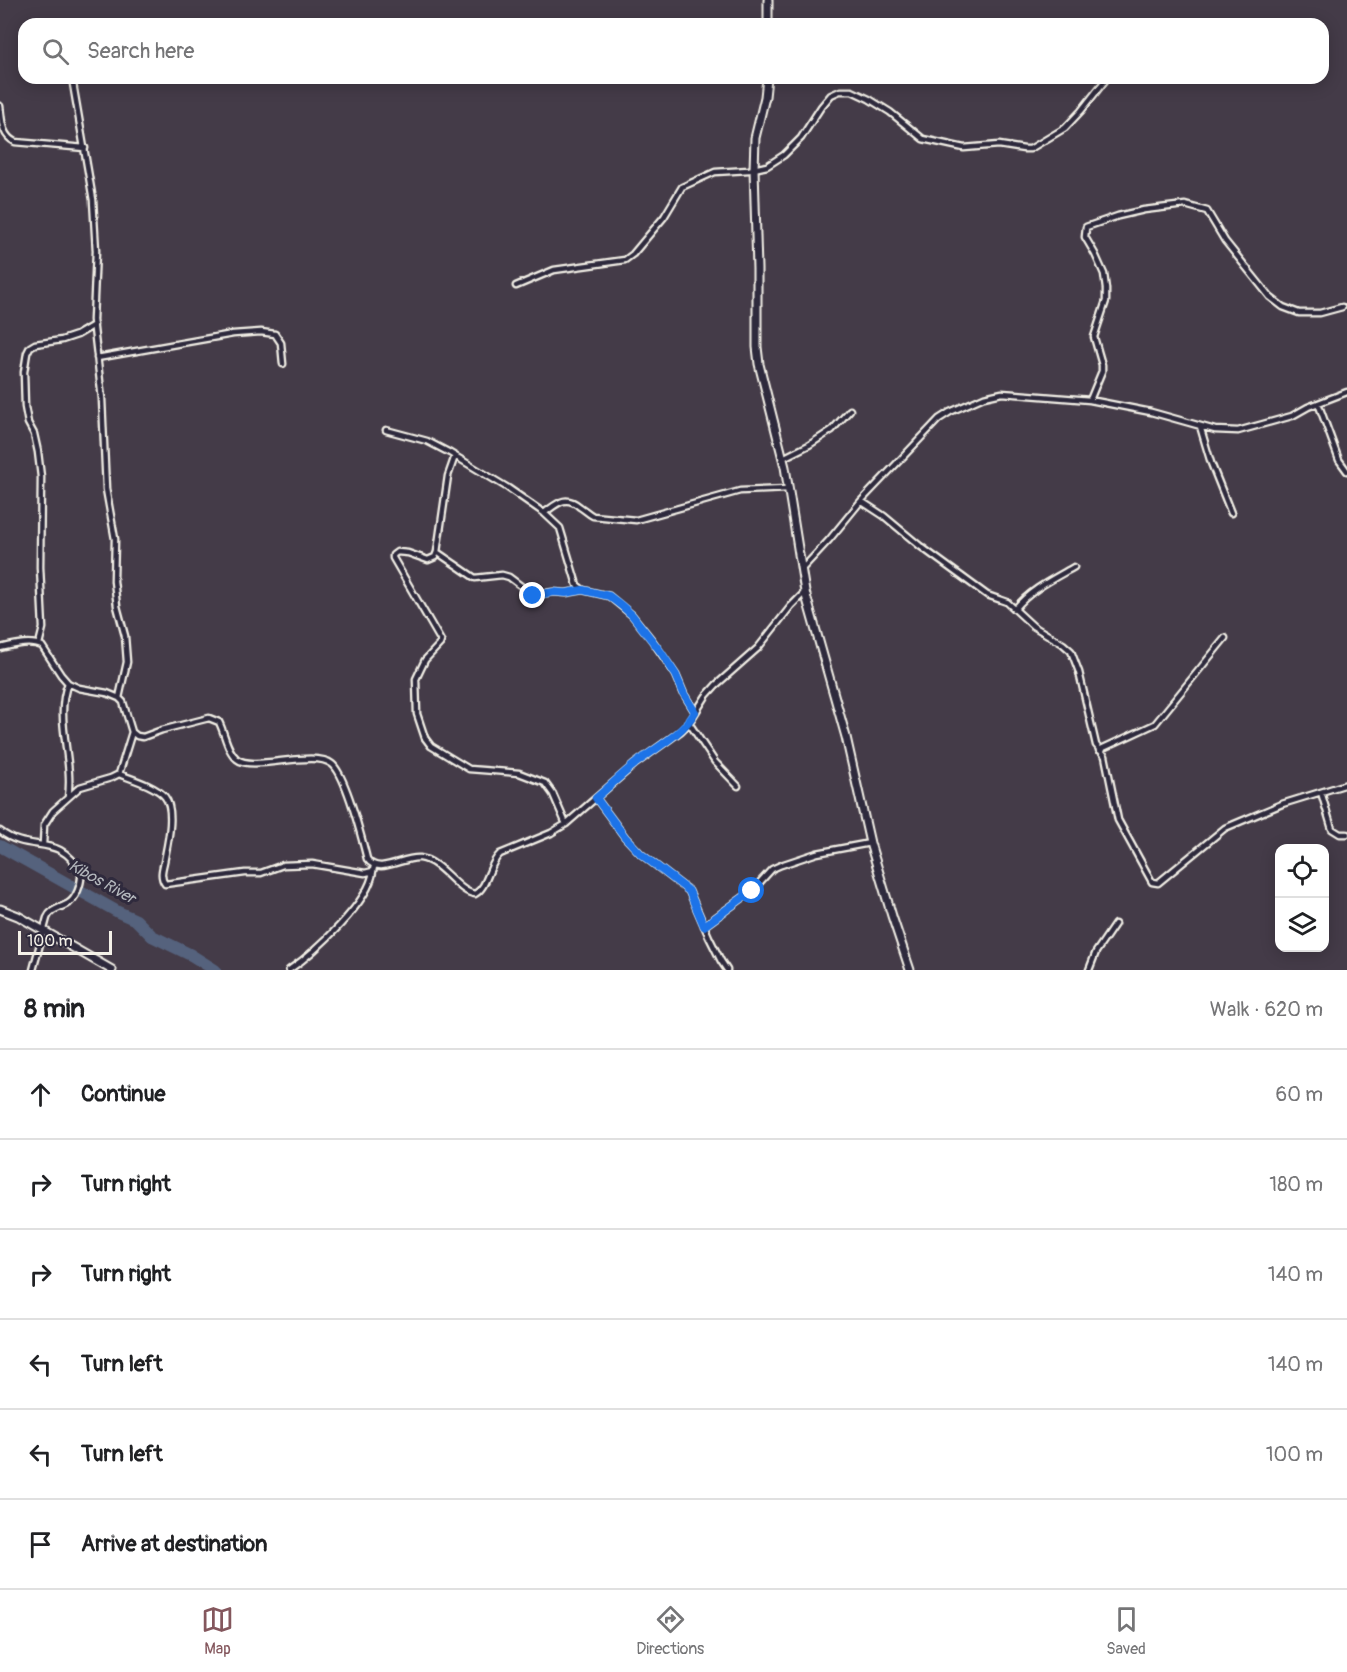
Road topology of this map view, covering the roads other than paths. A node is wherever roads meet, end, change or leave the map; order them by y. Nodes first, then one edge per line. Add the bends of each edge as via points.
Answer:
1 (768, 0) edge
2 (768, 18) edge
3 (73, 84) edge
4 (766, 84) edge
5 (1102, 84) edge
6 (0, 106) edge
7 (84, 148) junction
8 (754, 169) junction
9 (516, 286) dead end
10 (1342, 307) dead end
11 (94, 325) junction
12 (97, 358) junction
13 (283, 364) dead end
14 (1347, 392) edge
15 (1090, 400) junction
16 (1318, 403) junction
17 (850, 410) dead end
18 (1200, 426) junction
19 (386, 430) dead end
20 (455, 456) junction
21 (783, 458) junction
22 (1347, 471) edge
23 (788, 489) junction
24 (861, 501) junction
25 (544, 513) junction
26 (1231, 513) dead end
27 (437, 552) junction
28 (1074, 567) dead end
29 (802, 569) junction
30 (583, 590) junction
31 (805, 592) junction
32 (1014, 609) junction
33 (1225, 638) dead end
34 (39, 644) junction
35 (0, 648) edge
36 (68, 683) junction
37 (119, 698) junction
38 (695, 712) junction
39 (689, 723) junction
40 (132, 732) junction
41 (1099, 750) junction
42 (119, 774) junction
43 (1347, 784) edge
44 (738, 786) dead end
45 (1321, 792) junction
46 (68, 797) junction
47 (596, 798) junction
48 (566, 824) junction
49 (0, 831) edge
50 (1347, 834) edge
51 (870, 843) junction
52 (43, 845) junction
53 (373, 868) junction
54 (0, 909) edge
55 (1115, 924) dead end
56 (704, 926) junction
57 (45, 932) junction
58 (33, 970) edge
59 (112, 970) edge
60 (289, 970) edge
61 (728, 970) edge
62 (910, 970) edge
63 (1089, 970) edge

1 - 2 main road
3 - 7 street
4 - 8 main road via 755,138
5 - 8 street via 1065,128 1030,149 999,145 956,147 923,139 869,99 852,91 840,91 820,107 801,138 784,155
6 - 7 street via 3,129 15,142
7 - 11 street via 96,251
8 - 9 street via 715,172 682,187 664,217 625,260 554,270
8 - 21 main road via 757,347
10 - 15 street via 1299,313 1283,307 1270,297 1225,241 1207,211 1185,205 1144,210 1094,224 1086,227 1085,237 1104,274 1106,301 1094,337 1102,371
11 - 12 street
11 - 34 street via 69,338 35,344 27,353 24,407 34,434 41,477 43,628
12 - 13 street via 261,332 275,334 281,343
12 - 37 street via 106,489 115,539 114,581 127,662
14 - 16 street
15 - 18 street
15 - 24 street via 1002,393 984,397 939,419
16 - 18 street via 1292,416 1246,430
16 - 22 street via 1339,460
17 - 21 street via 832,430
18 - 26 street
19 - 20 street via 427,441
20 - 25 street
20 - 27 street via 448,476
21 - 23 main road
23 - 25 street via 740,491 636,520 593,516 567,500
23 - 29 main road
24 - 29 street
24 - 32 street via 987,595
25 - 30 street via 560,528 577,585
27 - 30 street via 475,578 502,575 533,596
27 - 48 street via 428,560 408,553 393,555 441,641 424,660 416,679 417,714 425,738 431,746 469,769 519,773 545,783
28 - 32 street via 1040,587
29 - 31 main road
30 - 38 street via 609,596 632,615 666,659
31 - 38 street via 758,648 711,691
31 - 51 main road via 846,737
32 - 41 street via 1071,651
33 - 41 street via 1155,724
34 - 35 street
34 - 36 street
36 - 37 street
36 - 46 street via 63,725
37 - 40 street
38 - 39 street
39 - 44 street via 715,762
39 - 47 street
40 - 42 street
40 - 53 street via 143,737 209,718 219,722 232,753 245,763 318,759 332,764 344,784
41 - 45 street via 1105,756 1121,828 1152,882 1158,883 1173,872 1225,828
42 - 46 street via 80,787
42 - 53 street via 139,781 167,801 170,836 162,872 165,884 261,873 283,865 312,864 365,873
43 - 45 street
45 - 50 street via 1332,829
46 - 52 street via 47,819
47 - 48 street
47 - 56 street via 641,854 689,891
48 - 53 street via 500,854 475,894 427,860 410,858
49 - 52 street via 20,842
51 - 56 street via 817,853 772,869 752,891
51 - 62 main road
52 - 57 street via 66,852 81,873 80,885 70,903 50,912
53 - 60 street via 370,884 358,903 318,947
54 - 57 main road
55 - 63 street via 1095,952
56 - 61 street
57 - 58 street
57 - 59 main road

